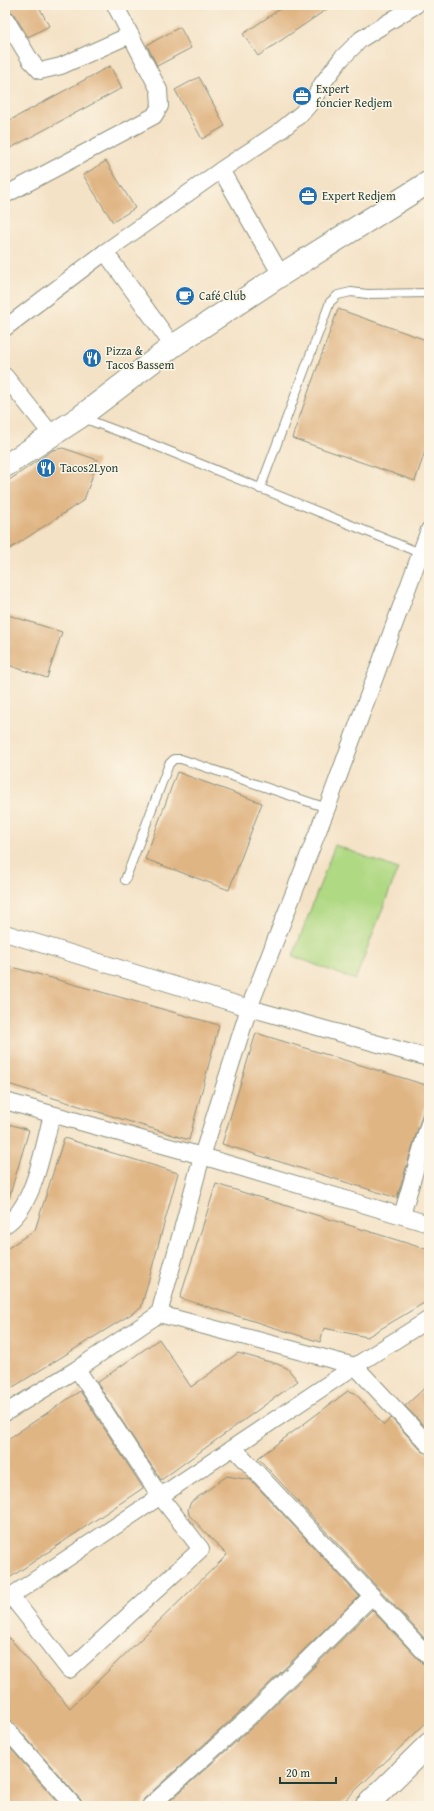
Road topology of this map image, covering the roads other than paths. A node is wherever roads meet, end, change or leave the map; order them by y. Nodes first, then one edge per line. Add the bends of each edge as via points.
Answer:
1 (115, 5) edge
2 (416, 5) edge
3 (5, 18) edge
4 (130, 34) junction
5 (221, 170) junction
6 (429, 182) edge
7 (5, 194) edge
8 (105, 252) junction
9 (281, 275) junction
10 (429, 293) edge
11 (5, 328) edge
12 (173, 346) junction
13 (5, 376) edge
14 (80, 417) junction
15 (52, 436) junction
16 (5, 466) edge
17 (260, 489) junction
18 (429, 530) edge
19 (420, 553) junction
20 (327, 808) junction
21 (125, 880) dead end
22 (5, 933) edge
23 (249, 1008) junction
24 (429, 1058) edge
25 (5, 1101) edge
26 (52, 1115) junction
27 (429, 1123) edge
28 (202, 1156) junction
29 (402, 1215) junction
30 (429, 1224) edge
31 (5, 1225) edge
32 (159, 1314) junction
33 (429, 1319) edge
34 (355, 1366) junction
35 (77, 1368) junction
36 (5, 1413) edge
37 (429, 1445) edge
38 (234, 1448) junction
39 (160, 1496) junction
40 (372, 1596) junction
41 (8, 1598) edge
42 (429, 1657) edge
43 (5, 1728) edge
44 (429, 1744) edge
45 (74, 1806) edge
46 (150, 1806) edge
47 (366, 1806) edge

1 - 4 street
2 - 5 street via 361,39 341,59 302,113 280,131
3 - 4 street via 40,71 61,66
4 - 7 street via 159,90 160,106 154,116
5 - 8 street
5 - 9 street
6 - 9 main road
8 - 11 street
8 - 12 street
9 - 12 main road
10 - 17 lane via 351,292 338,295 330,302
12 - 14 main road
13 - 15 street
14 - 15 main road
14 - 17 lane
15 - 16 main road
17 - 19 lane
18 - 19 street
19 - 20 street
20 - 21 lane via 181,759 174,759 169,764
20 - 23 street
22 - 23 street
23 - 24 street
23 - 28 street
25 - 26 street
26 - 28 street
26 - 31 street via 26,1200
27 - 29 street
28 - 29 street
28 - 32 street
29 - 30 street
32 - 34 street
32 - 35 street
33 - 34 street
34 - 37 street
34 - 38 street
35 - 36 street
35 - 39 street
38 - 39 street
38 - 40 street
39 - 41 street
39 - 41 street via 201,1549 69,1670
40 - 42 street
40 - 46 street via 248,1718
43 - 45 street
44 - 47 main road

